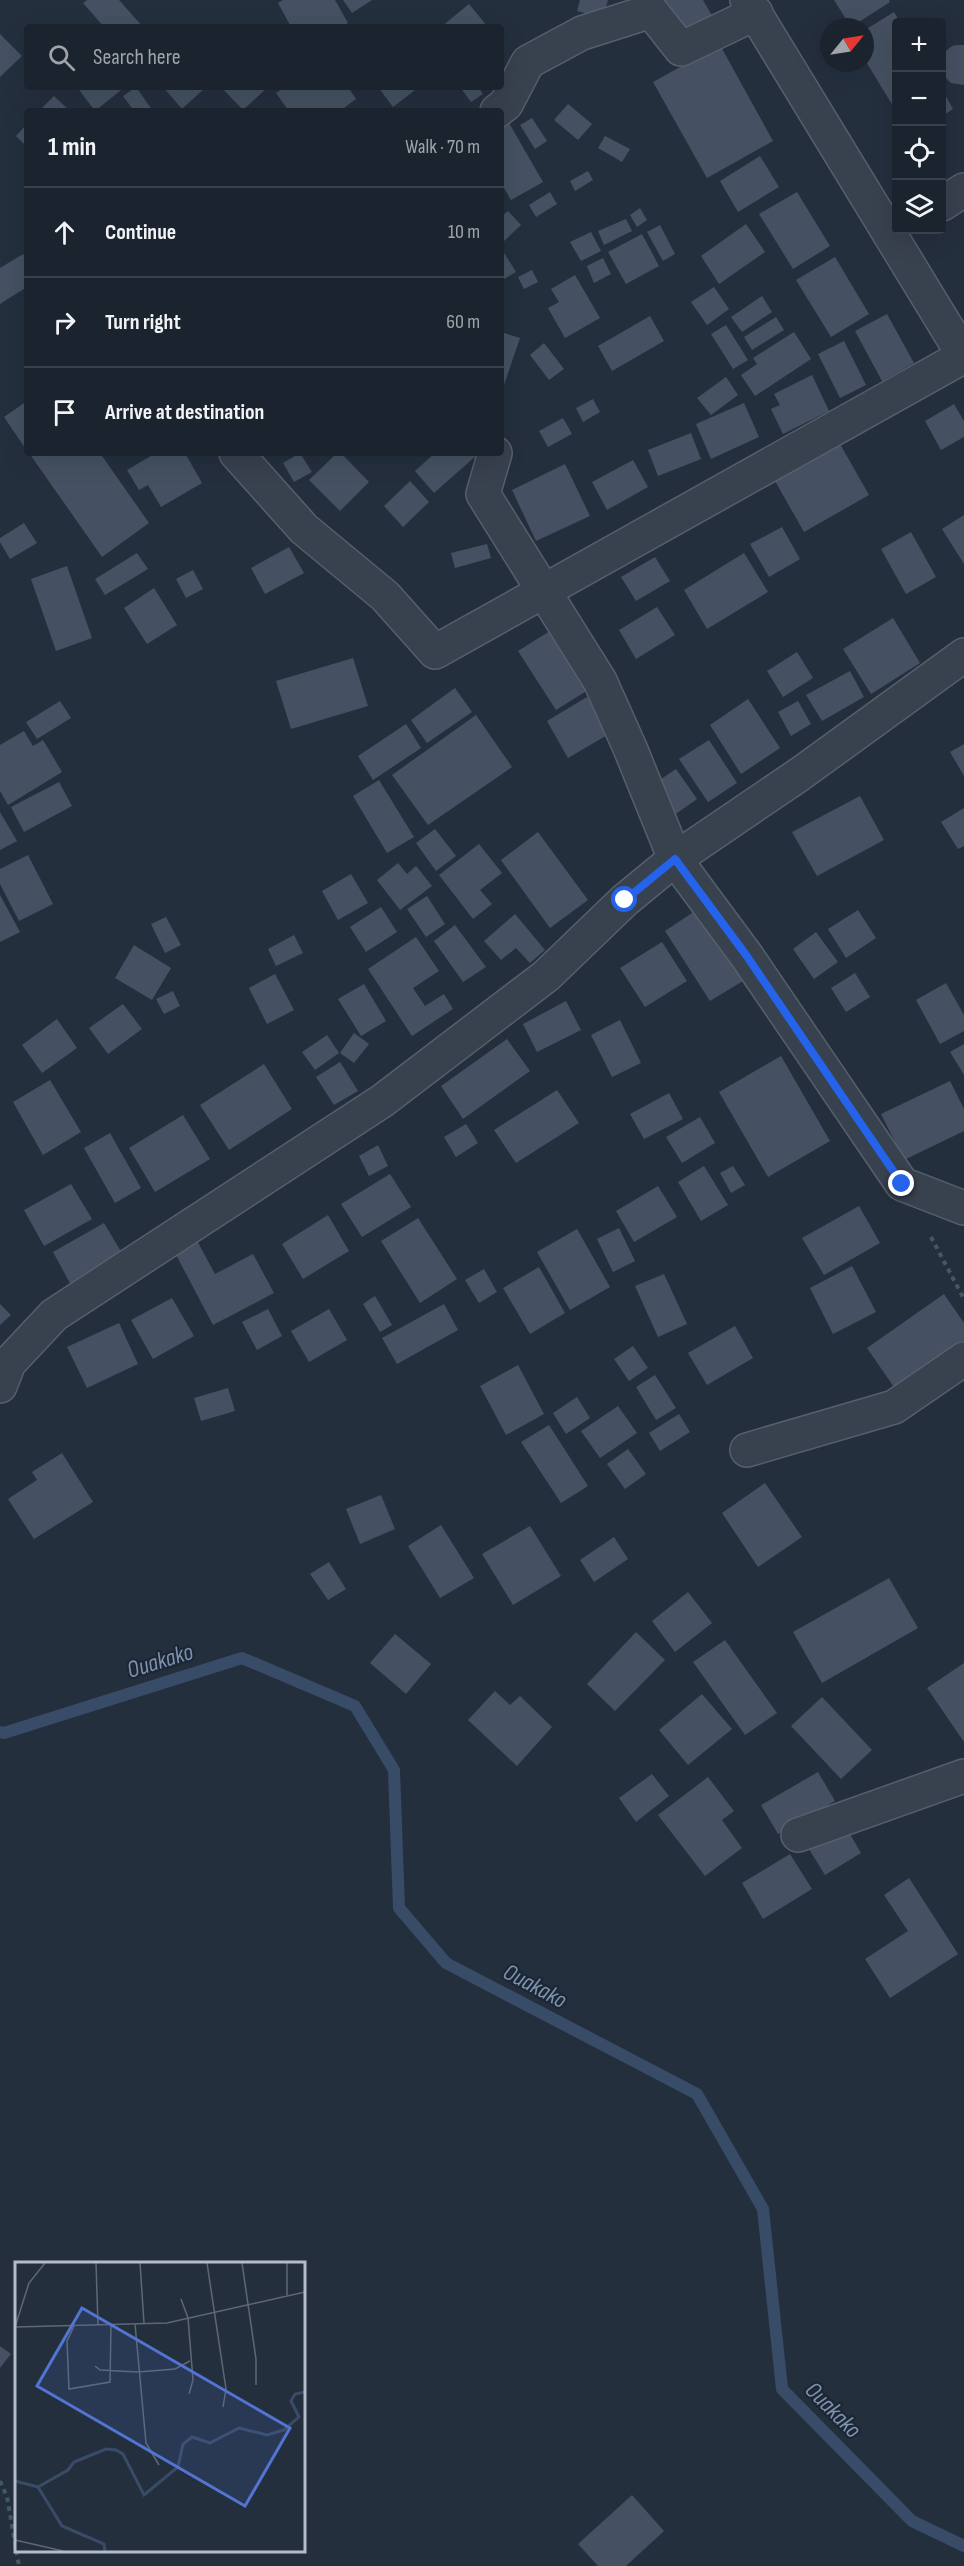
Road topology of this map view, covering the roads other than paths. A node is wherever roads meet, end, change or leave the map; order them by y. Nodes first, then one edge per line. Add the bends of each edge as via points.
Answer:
1 (752, 7) edge
2 (501, 108) edge
3 (964, 190) edge
4 (946, 201) edge
5 (892, 226) edge
6 (897, 234) edge
7 (964, 356) edge
8 (240, 456) edge
9 (494, 456) edge
10 (544, 593) junction
11 (964, 655) edge
12 (675, 859) junction
13 (964, 1208) edge
14 (964, 1359) edge
15 (0, 1386) edge
16 (747, 1450) dead end
17 (964, 1776) edge
18 (798, 1835) dead end

1 - 2 street via 681,48 651,11 582,33 528,62
1 - 5 street
3 - 4 street
6 - 7 street
7 - 10 street
8 - 10 street via 304,529 385,596 435,652
9 - 10 street via 483,494
10 - 12 street via 600,681
11 - 12 street
12 - 13 street via 746,955 902,1184
12 - 15 street via 625,900 546,976 382,1101 54,1315 9,1363
14 - 16 street via 894,1407
17 - 18 street

